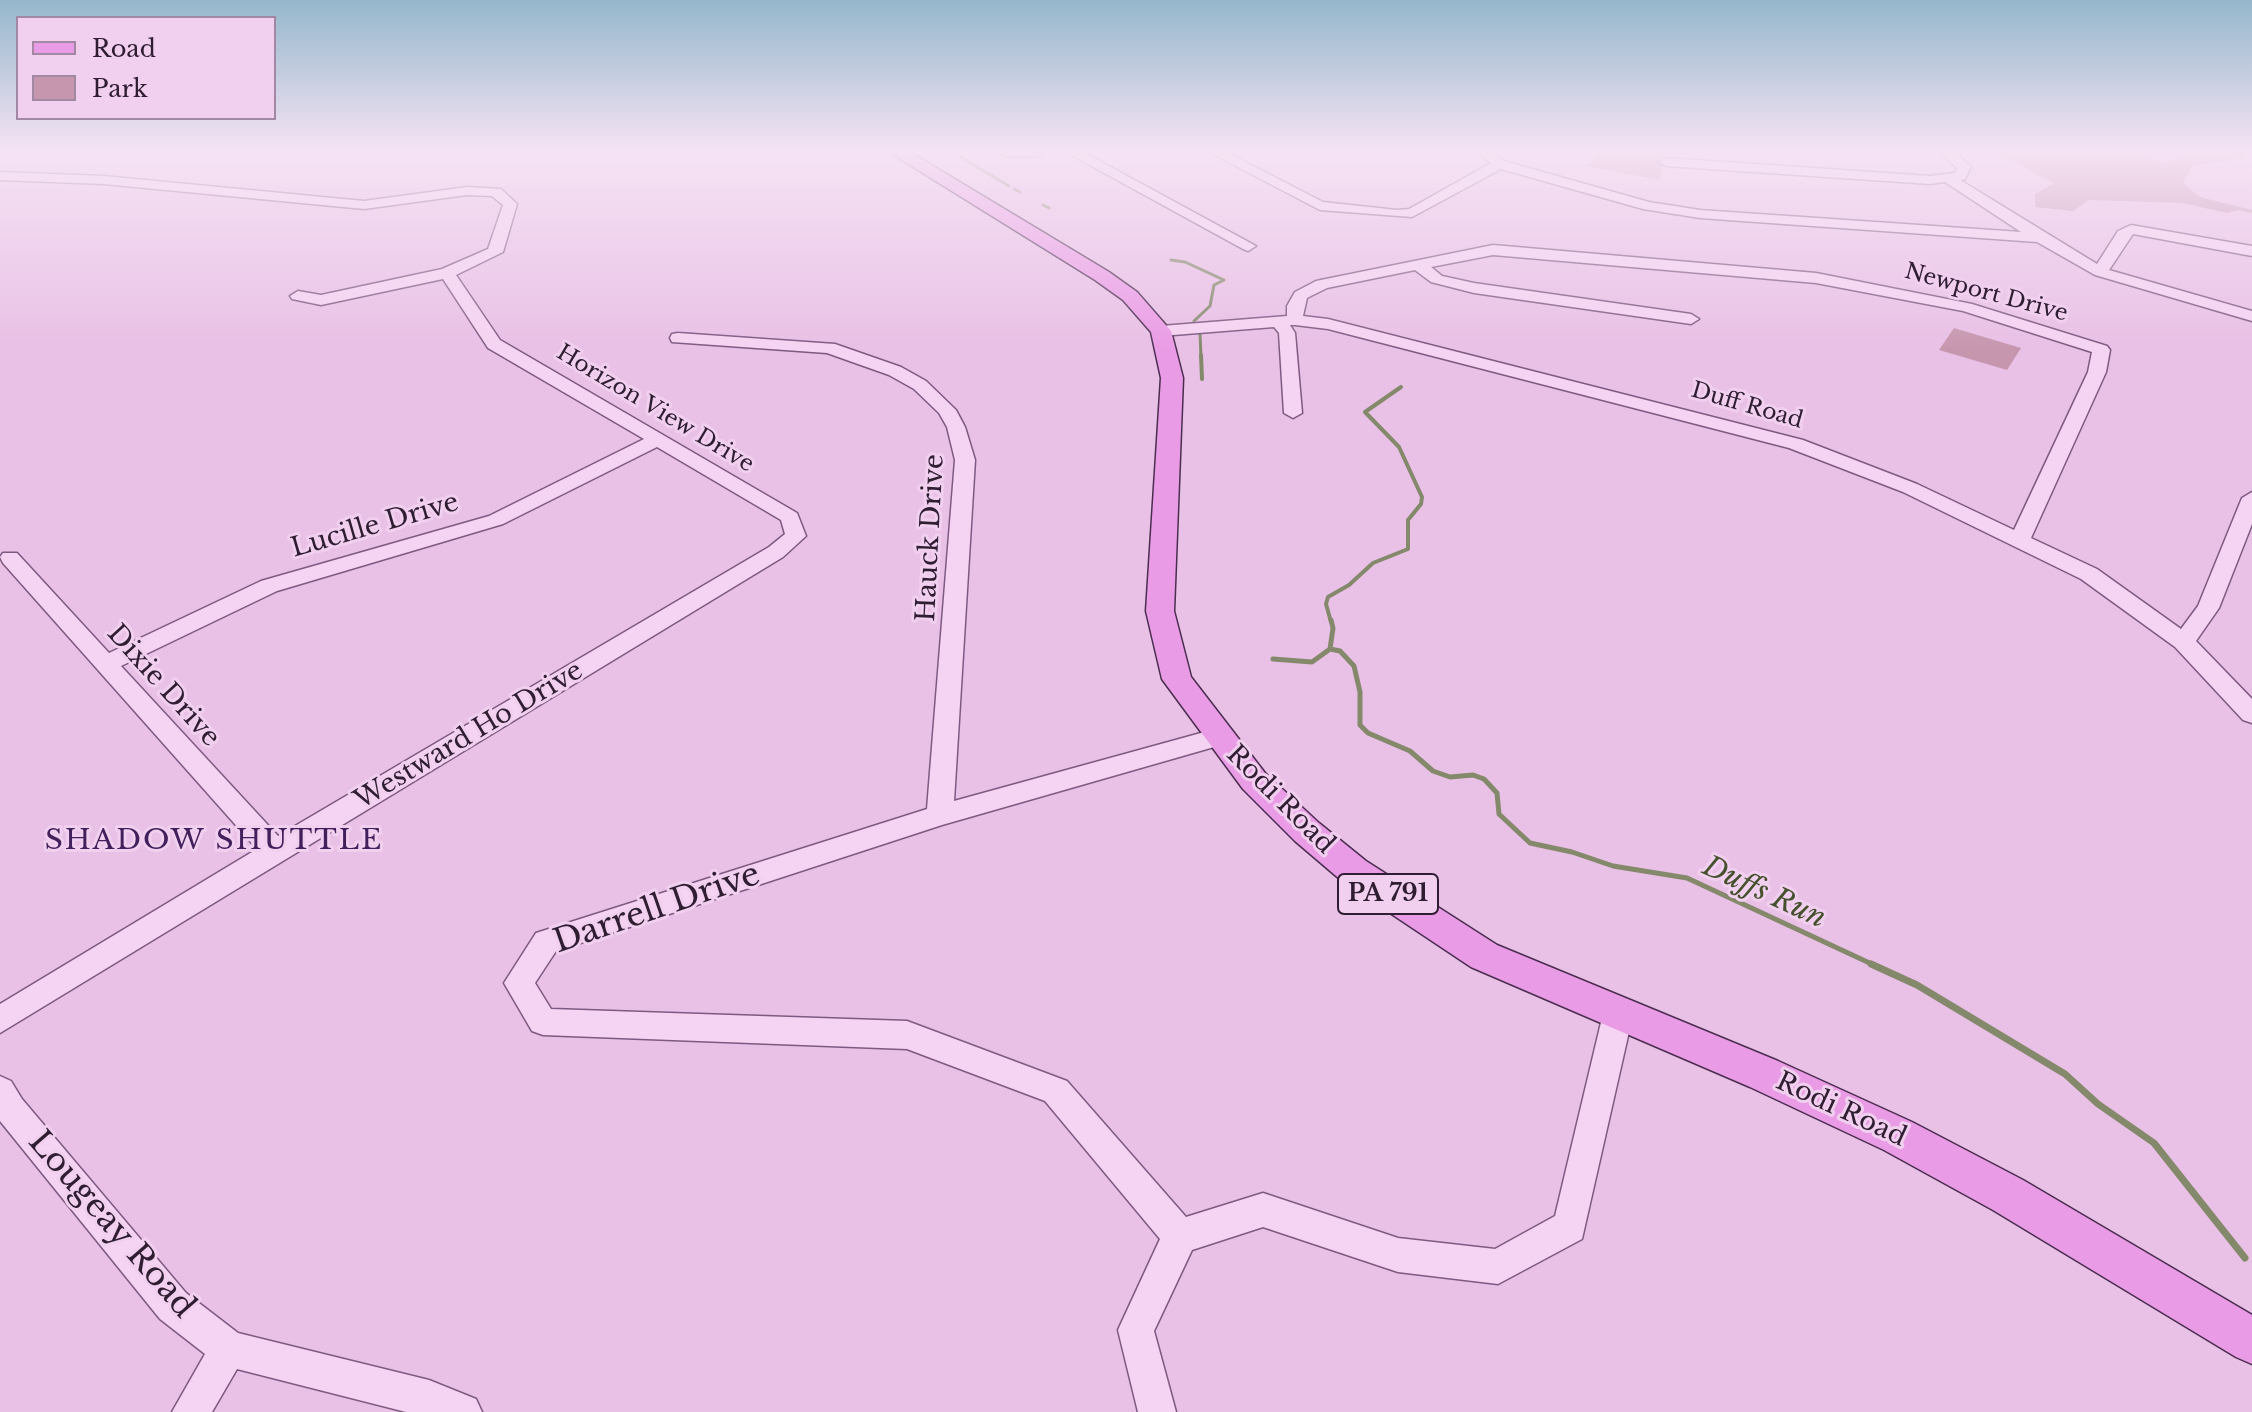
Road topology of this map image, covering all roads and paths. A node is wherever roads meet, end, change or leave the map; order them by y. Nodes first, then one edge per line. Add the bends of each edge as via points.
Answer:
1 (506, 218) edge
2 (1006, 218) edge
3 (1195, 218) edge
4 (1755, 218) edge
5 (2009, 218) edge
6 (2040, 238) junction
7 (1248, 246) dead end
8 (2252, 251) edge
9 (1417, 264) junction
10 (2100, 272) junction
11 (447, 273) junction
12 (298, 296) dead end
13 (2252, 316) edge
14 (1691, 319) dead end
15 (1287, 321) junction
16 (1161, 331) junction
17 (678, 338) dead end
18 (1293, 413) dead end
19 (659, 439) junction
20 (2252, 498) edge
21 (790, 517) joint
22 (2019, 541) junction
23 (10, 558) dead end
24 (2183, 642) junction
25 (105, 664) junction
26 (2252, 714) edge
27 (1219, 737) junction
28 (940, 815) junction
29 (275, 851) junction
30 (1618, 1014) junction
31 (0, 1020) edge
32 (4, 1106) edge
33 (1180, 1236) junction
34 (2252, 1341) edge
35 (229, 1349) junction
36 (191, 1412) edge
37 (463, 1412) edge
38 (1157, 1412) edge

1 - 11 street via 495,252
2 - 16 main road, Rodi Road / PA 791 via 1130,296
3 - 7 street
4 - 6 street
5 - 6 street
6 - 10 street
8 - 10 street via 2131,229
9 - 14 street via 1437,279 1474,288
9 - 15 street, Newport Drive via 1311,288
9 - 22 street, Newport Drive via 1493,250 1816,278 1966,307 2101,350 2097,372
10 - 13 street
11 - 12 street via 321,300
11 - 19 street, Horizon View Drive via 494,344
15 - 16 street, Duff Road
15 - 18 street
15 - 22 street, Duff Road via 1351,329 1796,444 1910,488
16 - 27 main road, Rodi Road / PA 791 via 1172,378 1160,611 1177,679
17 - 28 street, Hauck Drive via 841,351 920,385 947,410 965,460
19 - 21 street, Horizon View Drive
19 - 25 street, Lucille Drive via 496,520 269,586
20 - 24 street via 2208,608
21 - 29 street, Westward Ho Drive via 796,536 776,552
22 - 24 street, Duff Road via 2089,574
23 - 25 street, Dixie Drive
24 - 26 street, Duff Road
25 - 29 street, Dixie Drive
27 - 28 street, Darrell Drive
27 - 30 main road, Rodi Road / PA 791 via 1254,781 1354,871 1484,956
28 - 33 street, Darrell Drive via 546,942 519,983 543,1022 907,1035 1056,1091
29 - 31 street, Westward Ho Drive
30 - 33 street via 1570,1227 1498,1267 1398,1255 1263,1210
30 - 34 main road, Rodi Road / PA 791 via 1898,1136 2008,1195
32 - 35 street, Lougeay Road via 173,1306
33 - 38 street via 1136,1330
35 - 36 street
35 - 37 street, Lougeay Road

